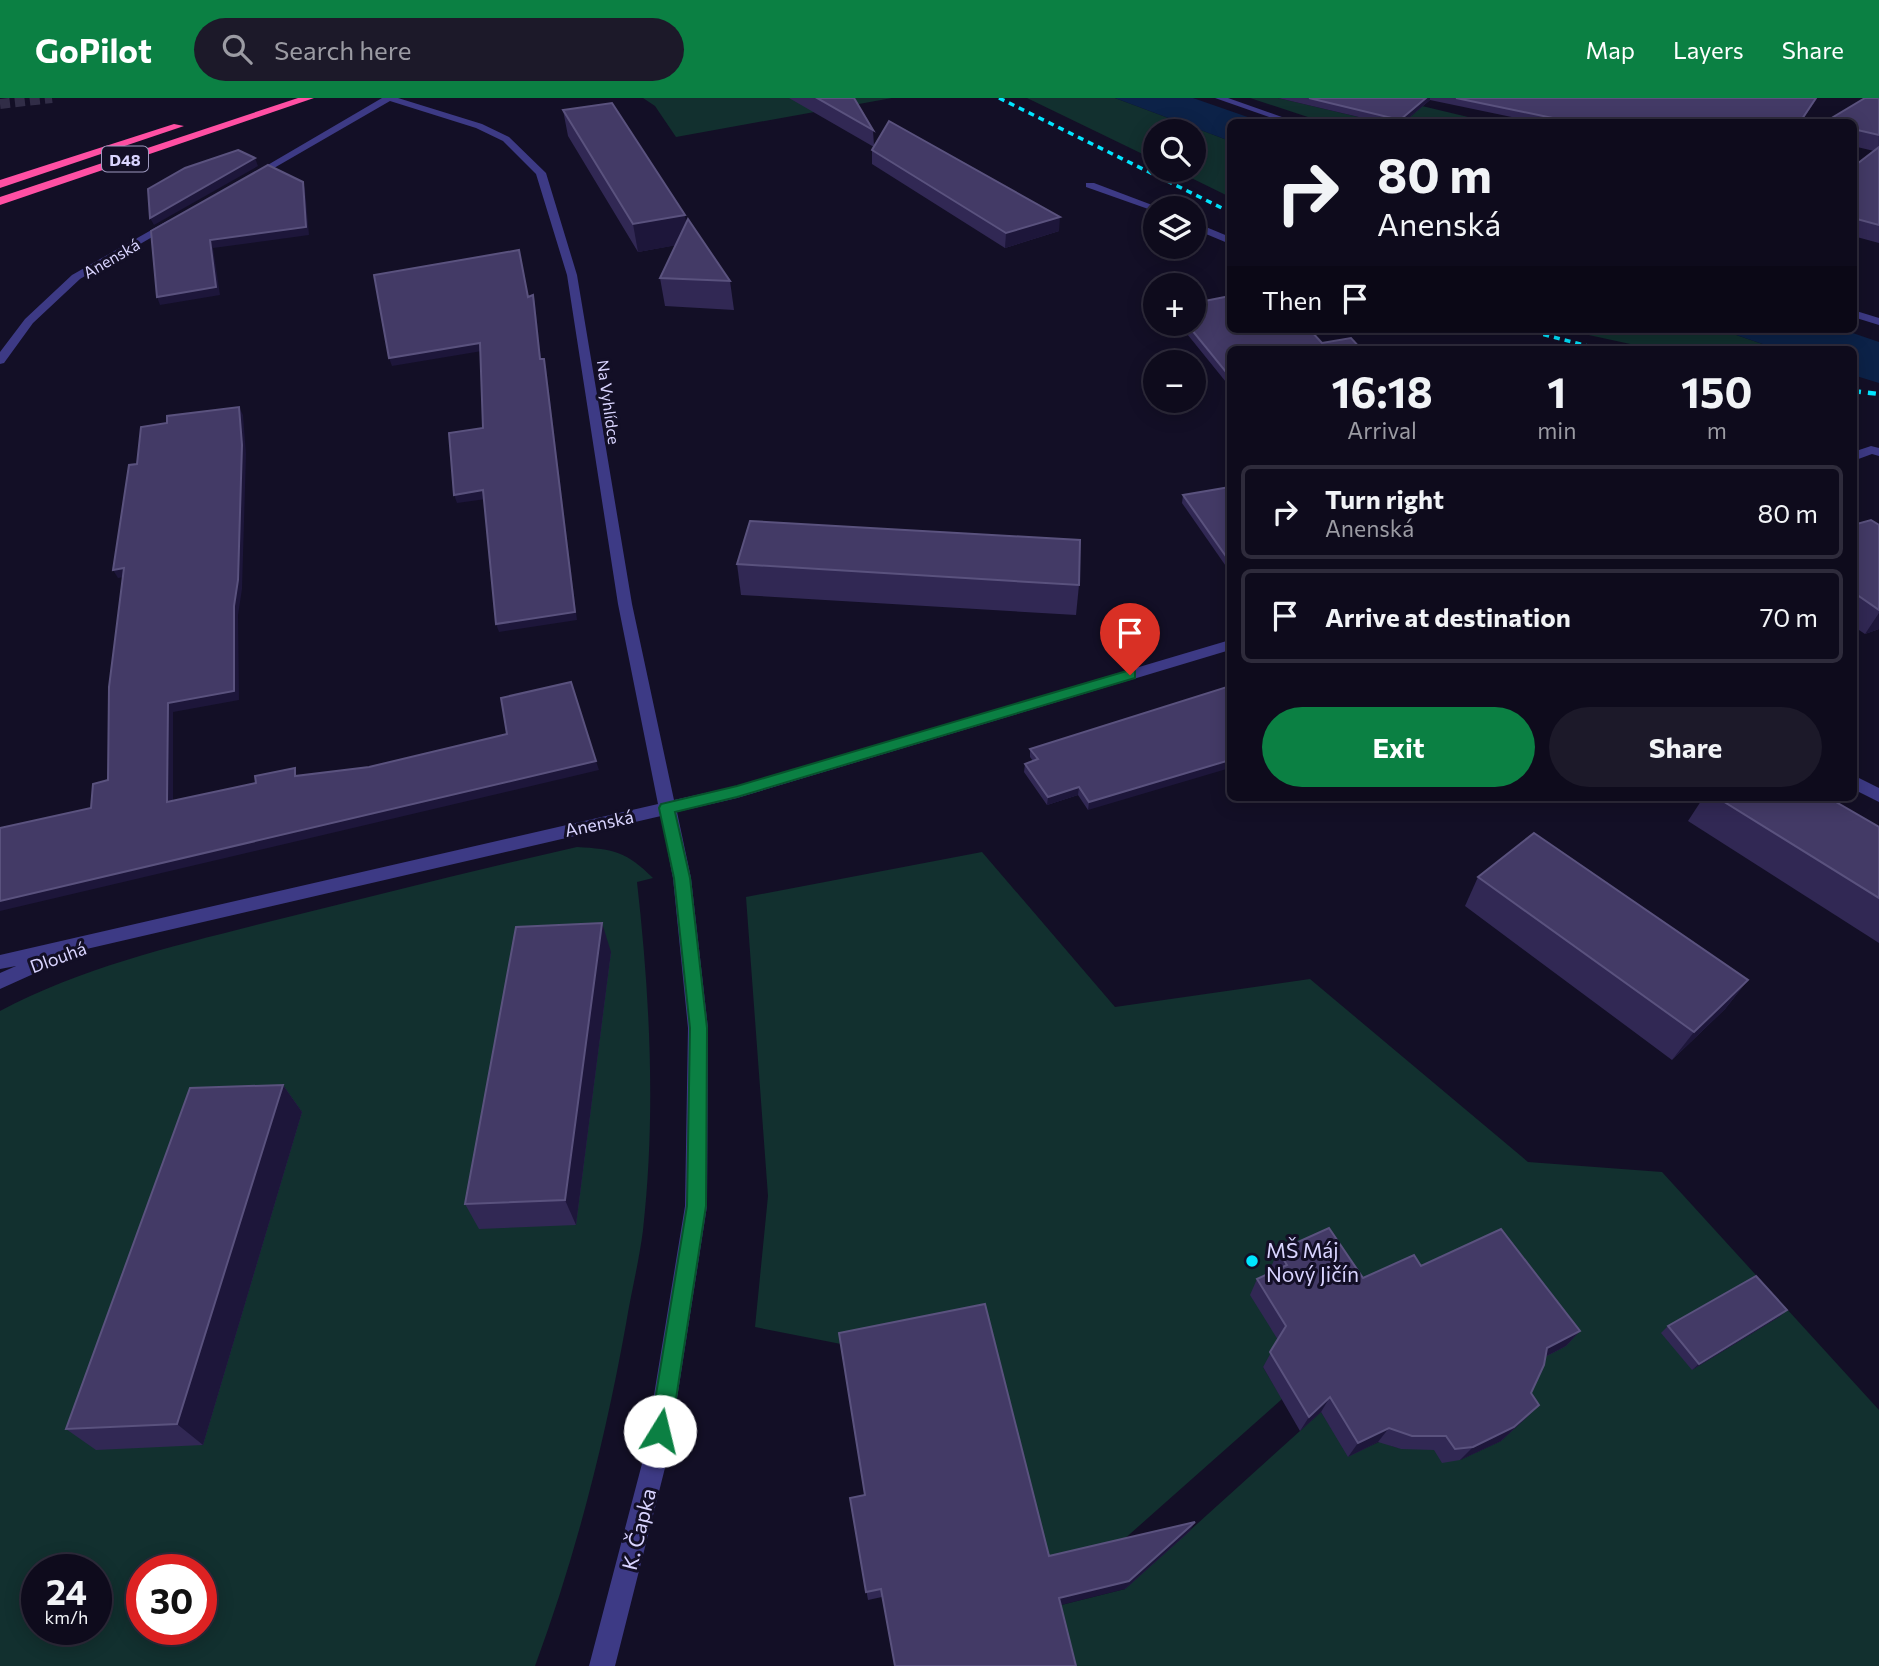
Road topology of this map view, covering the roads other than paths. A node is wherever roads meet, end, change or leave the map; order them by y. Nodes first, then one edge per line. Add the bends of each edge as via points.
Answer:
1 (309, 98) edge
2 (389, 98) edge
3 (1219, 98) edge
4 (1283, 119) edge
5 (193, 121) dead end
6 (0, 184) edge
7 (237, 185) edge
8 (1090, 185) dead end
9 (0, 201) edge
10 (1143, 204) edge
11 (179, 219) edge
12 (1206, 230) edge
13 (1227, 240) edge
14 (1857, 314) edge
15 (1879, 322) edge
16 (0, 360) edge
17 (1875, 451) edge
18 (1857, 456) edge
19 (1227, 646) edge
20 (1857, 783) edge
21 (1879, 796) edge
22 (666, 808) junction
23 (117, 935) junction
24 (0, 962) edge
25 (0, 981) edge
26 (602, 1666) edge

1 - 9 highway, D48
2 - 7 street
2 - 22 street, Na Vyhlídce via 488,131 525,155 541,173 572,275 625,604
3 - 4 street
5 - 6 highway, D48
8 - 10 street
11 - 16 street, Anenská via 76,277 29,321
12 - 13 street
14 - 15 street
17 - 18 street
19 - 22 street, Anenská via 737,792
20 - 21 street
22 - 23 street, Anenská
22 - 26 street, K. Čapka via 682,878 698,1028 696,1206 656,1456
23 - 24 street, Anenská
23 - 25 street, Dlouhá

